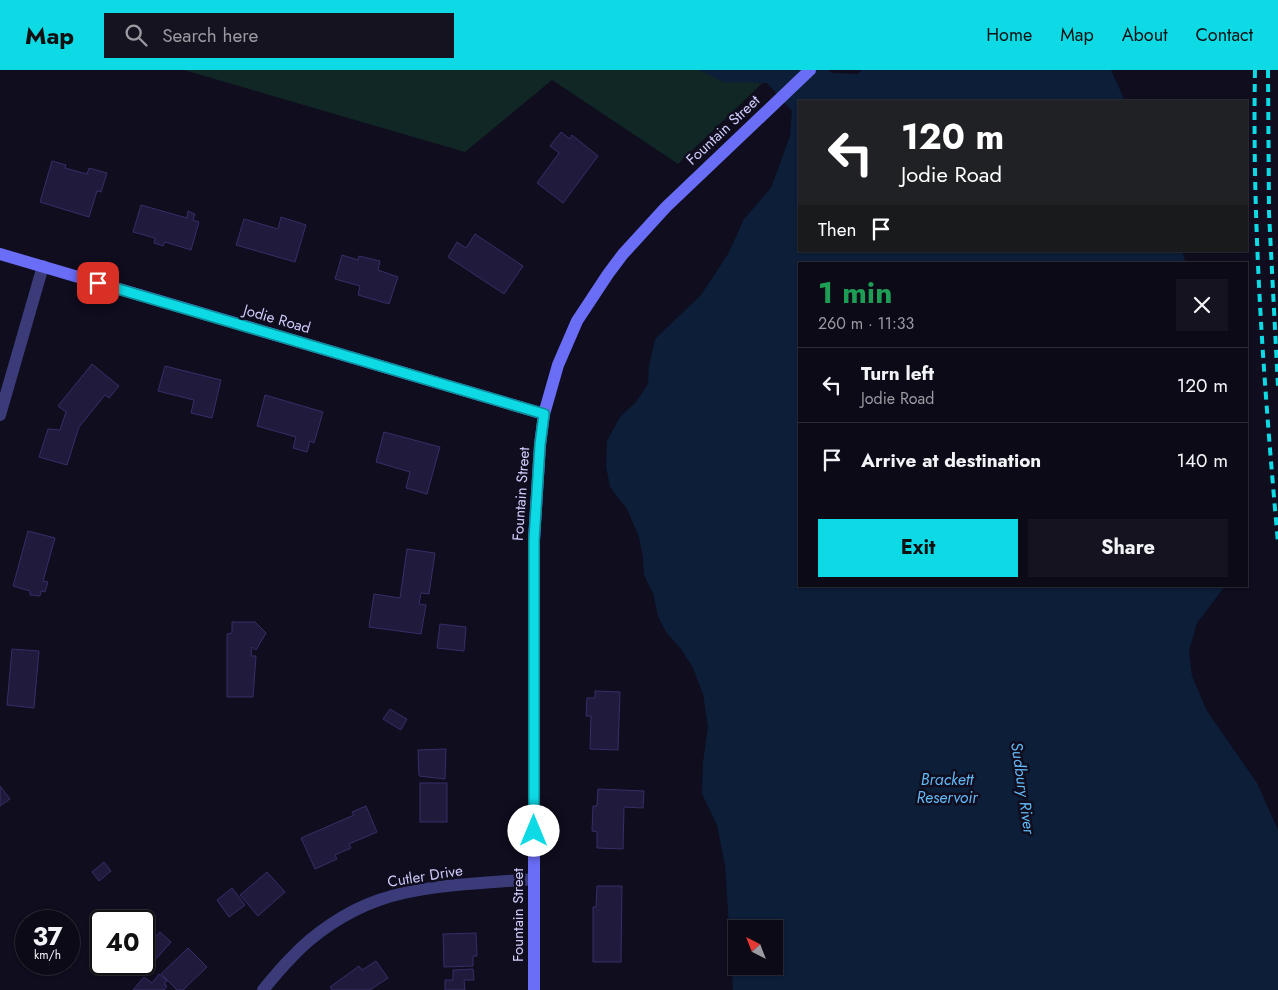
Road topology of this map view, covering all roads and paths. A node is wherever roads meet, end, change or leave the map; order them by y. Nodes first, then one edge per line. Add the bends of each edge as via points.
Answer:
1 (810, 70) edge
2 (0, 254) edge
3 (42, 266) junction
4 (544, 414) junction
5 (0, 415) edge
6 (534, 879) junction
7 (263, 990) edge
8 (534, 990) edge

1 - 4 street, Fountain Street via 666,207 608,274 566,343
2 - 3 street, Jodie Road
3 - 4 street, Jodie Road
3 - 5 street
4 - 6 street, Fountain Street via 534,540
6 - 7 street, Cutler Drive via 424,889 380,900 320,932 291,957
6 - 8 street, Fountain Street

